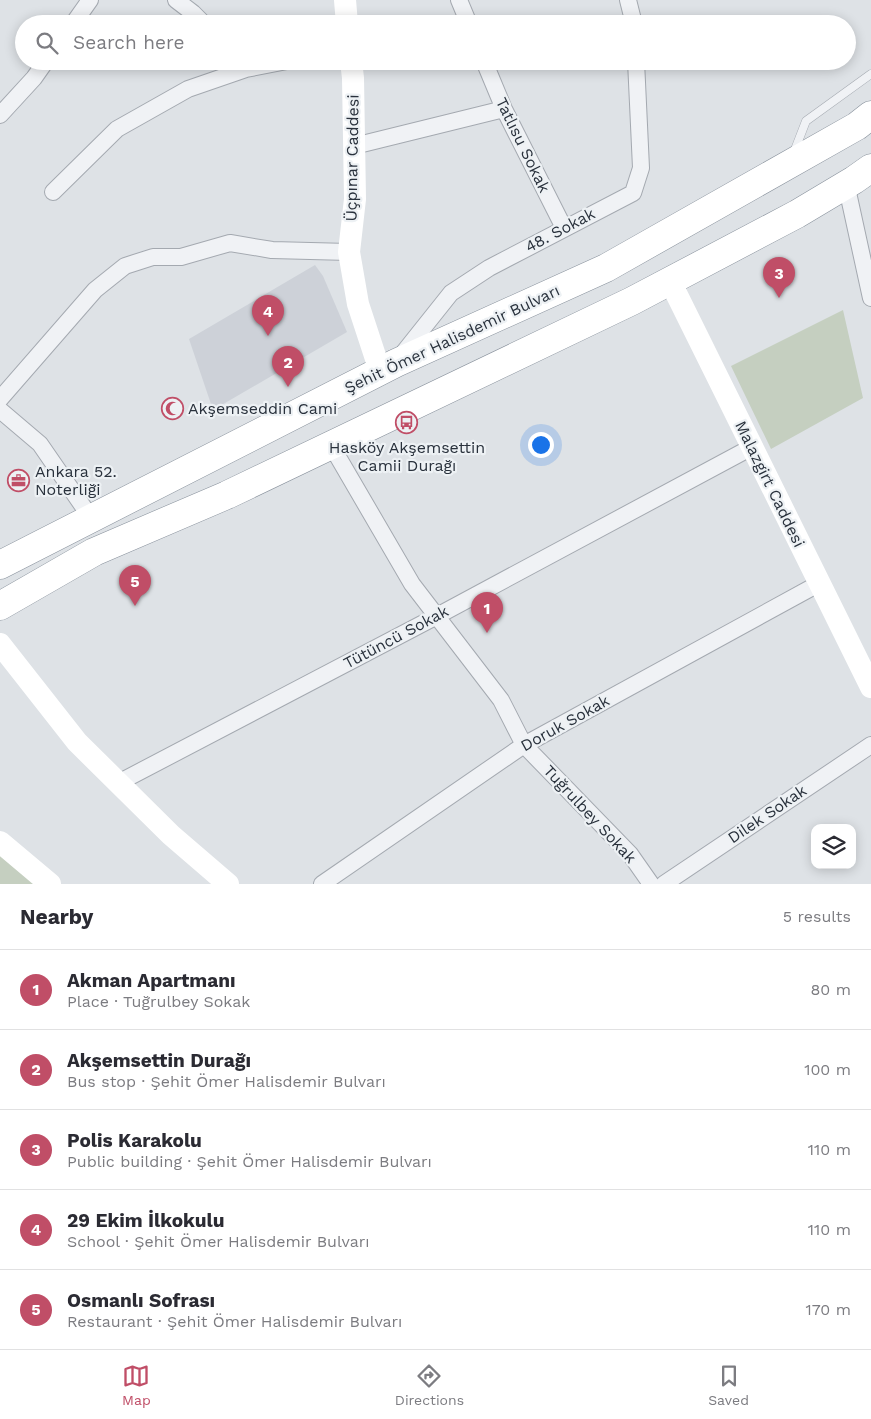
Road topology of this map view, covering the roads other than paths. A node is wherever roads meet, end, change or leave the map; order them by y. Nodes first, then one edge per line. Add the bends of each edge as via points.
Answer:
1 (90, 0) edge
2 (176, 0) edge
3 (345, 0) edge
4 (459, 0) edge
5 (628, 0) edge
6 (79, 15) edge
7 (196, 15) edge
8 (346, 15) edge
9 (465, 15) edge
10 (632, 15) edge
11 (40, 70) edge
12 (232, 70) edge
13 (352, 70) edge
14 (488, 70) edge
15 (636, 70) edge
16 (871, 74) edge
17 (504, 109) junction
18 (0, 115) edge
19 (871, 115) edge
20 (354, 146) junction
21 (790, 163) junction
22 (871, 168) edge
23 (847, 188) dead end
24 (53, 192) dead end
25 (564, 228) junction
26 (349, 252) junction
27 (670, 281) junction
28 (871, 298) edge
29 (388, 367) junction
30 (0, 399) edge
31 (0, 410) edge
32 (331, 445) junction
33 (752, 447) junction
34 (91, 518) junction
35 (0, 564) edge
36 (820, 583) junction
37 (0, 606) edge
38 (437, 616) junction
39 (0, 644) edge
40 (871, 687) edge
41 (524, 745) junction
42 (871, 745) edge
43 (118, 783) junction
44 (0, 842) edge
45 (50, 884) edge
46 (228, 884) edge
47 (322, 884) edge
48 (651, 884) edge
49 (664, 884) edge

1 - 6 street
2 - 7 street
3 - 8 street
4 - 9 street
5 - 10 street
11 - 18 street
12 - 24 street via 188,89 117,129
13 - 20 street, Üçpınar Caddesi
14 - 17 street, Tatlısu Sokak
15 - 25 street, 48. Sokak via 641,168 633,192
16 - 21 lane via 806,121
17 - 20 street
17 - 25 street, Tatlısu Sokak
19 - 21 highway, Şehit Ömer Halisdemir Bulvarı
20 - 26 street, Üçpınar Caddesi via 355,199
21 - 29 highway, Şehit Ömer Halisdemir Bulvarı via 606,268
22 - 27 highway via 797,214
23 - 28 street
25 - 29 street, 48. Sokak via 489,268 451,294
26 - 29 street, Üçpınar Caddesi via 358,304
26 - 30 street via 272,250 230,243 181,257 153,257 125,266 95,290
27 - 32 highway
27 - 33 street, Malazgirt Caddesi
29 - 34 highway, Şehit Ömer Halisdemir Bulvarı
31 - 34 street via 40,444
32 - 37 highway via 227,495 94,552
32 - 38 street, Tuğrulbey Sokak via 412,584
33 - 36 street, Malazgirt Caddesi
33 - 38 street, Tütüncü Sokak
34 - 35 highway, Şehit Ömer Halisdemir Bulvarı
36 - 40 street, Malazgirt Caddesi
36 - 41 street, Doruk Sokak
38 - 41 street, Tuğrulbey Sokak via 501,700
38 - 43 street, Tütüncü Sokak
39 - 43 street via 77,742
41 - 47 street, Doruk Sokak
41 - 48 street, Tuğrulbey Sokak via 630,854
42 - 49 street, Dilek Sokak
43 - 46 street
44 - 45 street

